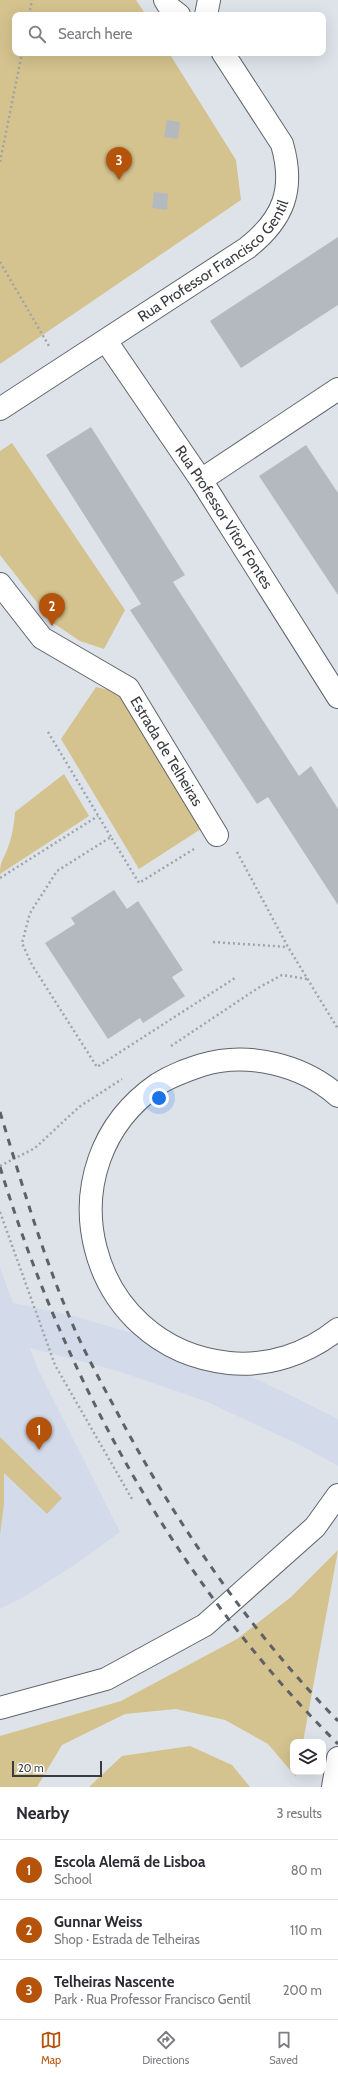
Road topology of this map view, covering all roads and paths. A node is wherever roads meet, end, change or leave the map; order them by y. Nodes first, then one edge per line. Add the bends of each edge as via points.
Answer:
1 (32, 0) edge
2 (209, 0) edge
3 (30, 12) edge
4 (207, 12) edge
5 (21, 56) edge
6 (225, 56) edge
7 (0, 162) edge
8 (0, 262) edge
9 (106, 341) junction
10 (63, 369) junction
11 (335, 398) edge
12 (0, 409) edge
13 (201, 480) junction
14 (0, 584) edge
15 (338, 696) edge
16 (48, 732) dead end
17 (98, 816) junction
18 (217, 835) joint
19 (111, 837) junction
20 (240, 856) dead end
21 (0, 878) edge
22 (213, 942) dead end
23 (288, 947) junction
24 (235, 978) dead end
25 (338, 1029) edge
26 (338, 1096) edge
27 (0, 1212) edge
28 (338, 1330) edge
29 (338, 1495) edge
30 (132, 1500) dead end
31 (0, 1708) edge
32 (338, 1758) edge
33 (333, 1787) edge

1 - 3 path
2 - 4 main road
5 - 7 path
6 - 9 main road, Rua Professor Francisco Gentil via 282,144 288,177 287,194 282,209 273,224 247,248
8 - 10 path
9 - 10 main road, Rua Professor Francisco Gentil
9 - 13 main road, Rua Professor Vítor Fontes
10 - 12 main road, Rua Professor Francisco Gentil
11 - 13 main road
13 - 15 main road, Rua Professor Vítor Fontes
14 - 18 main road, Estrada de Telheiras via 42,638 128,688
16 - 17 path
17 - 19 path
17 - 21 path
18 - 19 path via 139,883
19 - 24 path via 57,871 30,913 22,943 32,965 97,1067
20 - 23 path
22 - 23 path
23 - 25 path
26 - 28 main road via 308,1075 284,1066 258,1061 219,1062 182,1072 154,1088 121,1119 97,1164 91,1190 90,1215 100,1266 112,1290 145,1329 166,1344 215,1361 240,1364 266,1362 291,1356 309,1348
27 - 30 path via 55,1364
29 - 31 main road via 315,1527 205,1624 106,1679
32 - 33 main road

